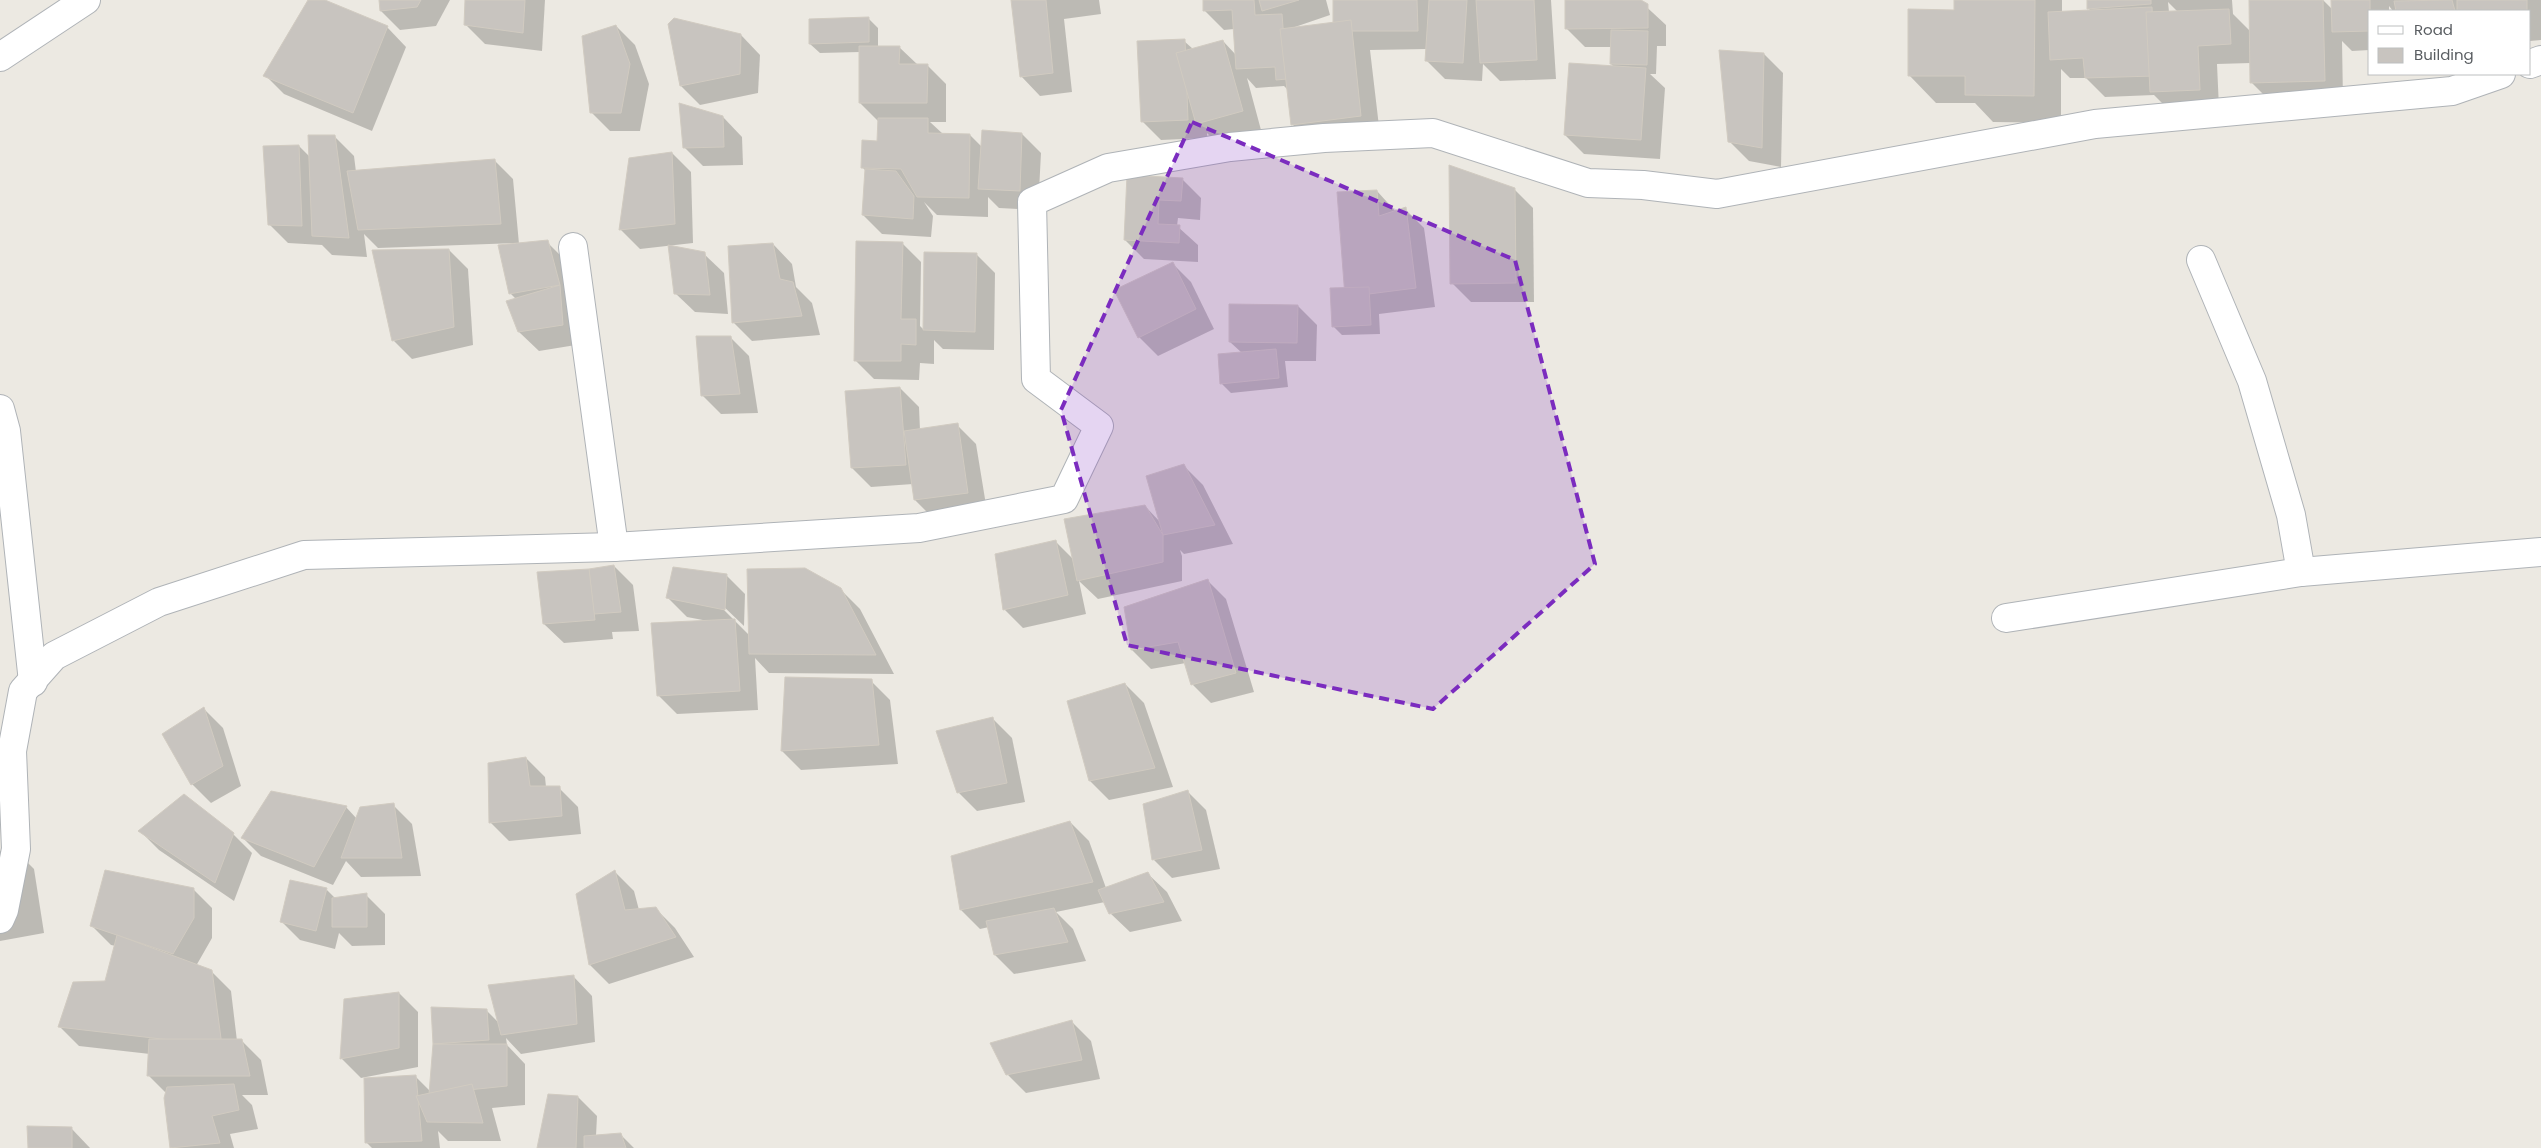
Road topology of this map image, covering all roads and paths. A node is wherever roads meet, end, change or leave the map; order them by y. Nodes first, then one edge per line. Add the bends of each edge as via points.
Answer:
1 (86, 0) edge
2 (0, 57) edge
3 (2499, 75) edge
4 (573, 247) dead end
5 (2201, 260) dead end
6 (0, 409) edge
7 (614, 547) junction
8 (2541, 552) edge
9 (2301, 572) junction
10 (2006, 618) dead end
11 (33, 682) junction
12 (0, 919) edge

1 - 2 street
3 - 7 street via 2452,91 2095,124 1717,194 1588,182 1433,133 1324,138 1230,147 1108,168 1032,202 1036,378 1099,426 1064,499 918,528
4 - 7 street
5 - 9 street via 2252,381 2291,515
6 - 11 street via 6,431
7 - 11 street via 304,555 160,602 54,656
8 - 9 street
9 - 10 street
11 - 12 street via 24,692 12,751 16,849

